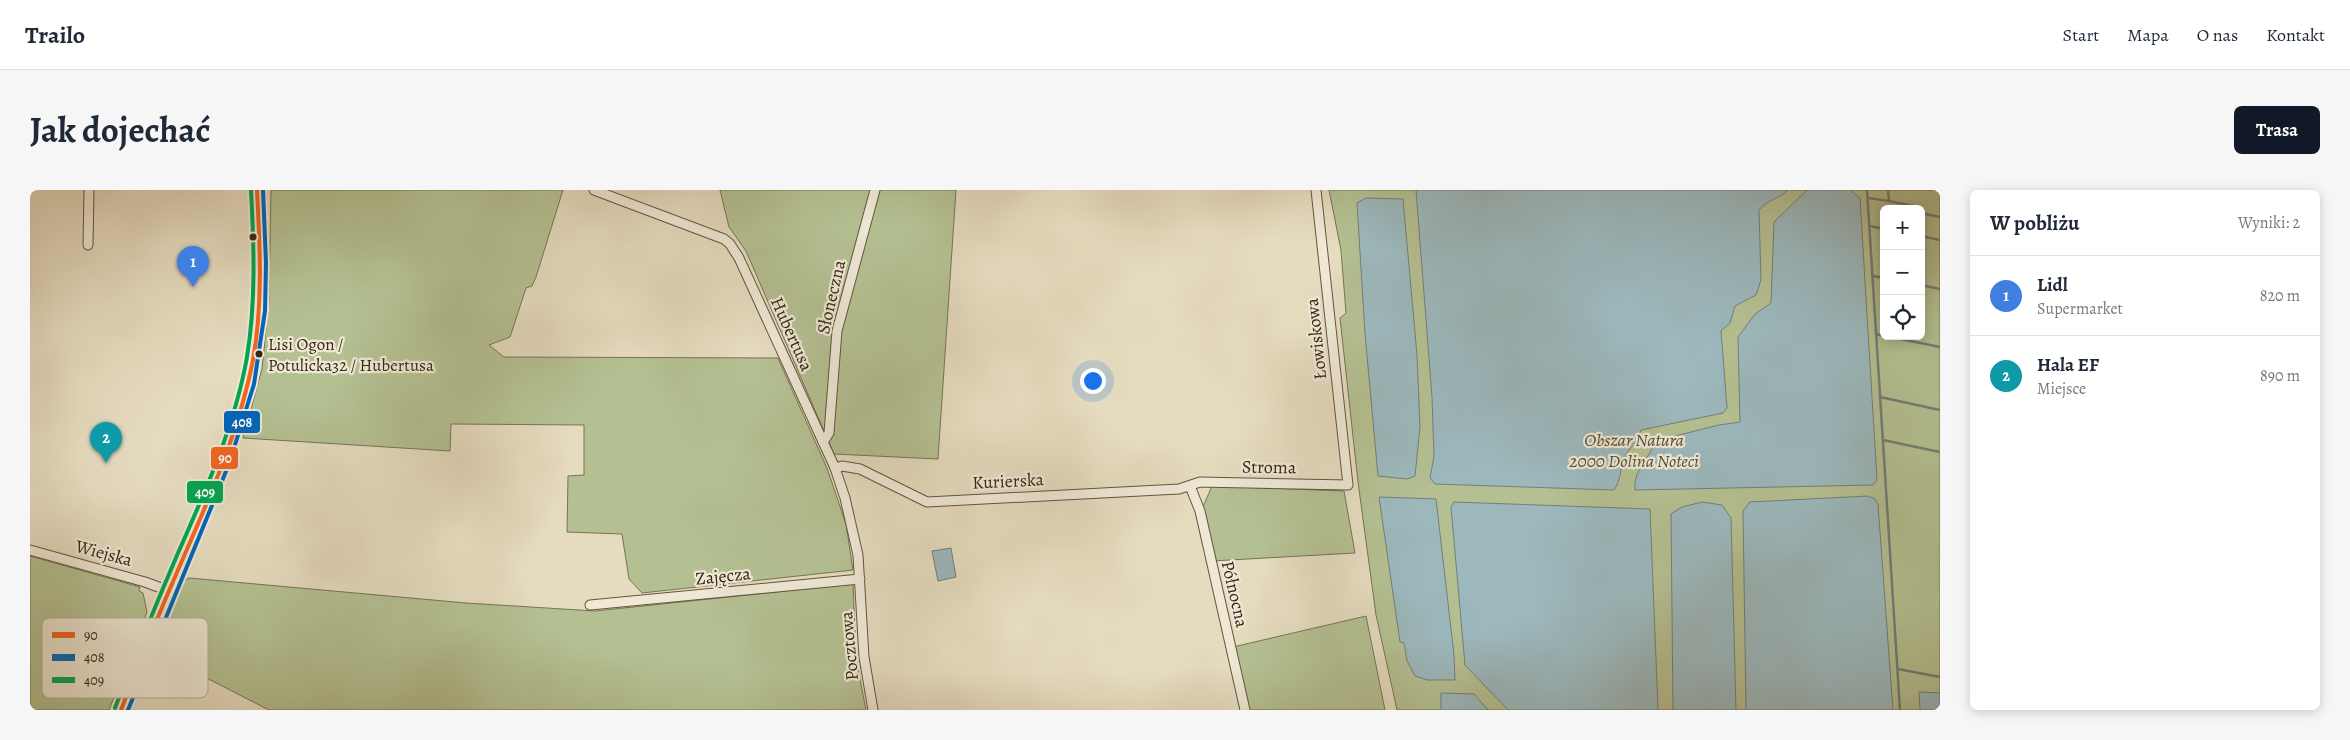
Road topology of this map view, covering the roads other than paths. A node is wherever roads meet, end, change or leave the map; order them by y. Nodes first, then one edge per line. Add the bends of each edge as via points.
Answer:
1 (89, 190) edge
2 (594, 190) edge
3 (874, 190) edge
4 (1316, 190) edge
5 (88, 245) dead end
6 (823, 442) junction
7 (834, 468) junction
8 (1348, 485) joint
9 (1190, 486) junction
10 (30, 550) edge
11 (860, 579) junction
12 (169, 591) dead end
13 (590, 606) dead end
14 (873, 710) edge
15 (1246, 710) edge

1 - 5 street
2 - 6 street, Hubertusa via 708,232 730,244 749,278
3 - 6 street, Słoneczna via 837,331 828,434
4 - 8 street, Łowiskowa
6 - 7 street, Hubertusa
7 - 9 street, Kurierska via 842,466 860,470 927,502
7 - 11 street, Hubertusa via 851,523
8 - 9 street, Stroma via 1200,482
9 - 15 street, Północna via 1200,511
10 - 12 street, Wiejska
11 - 13 street, Zajęcza
11 - 14 street, Pocztowa via 864,649

